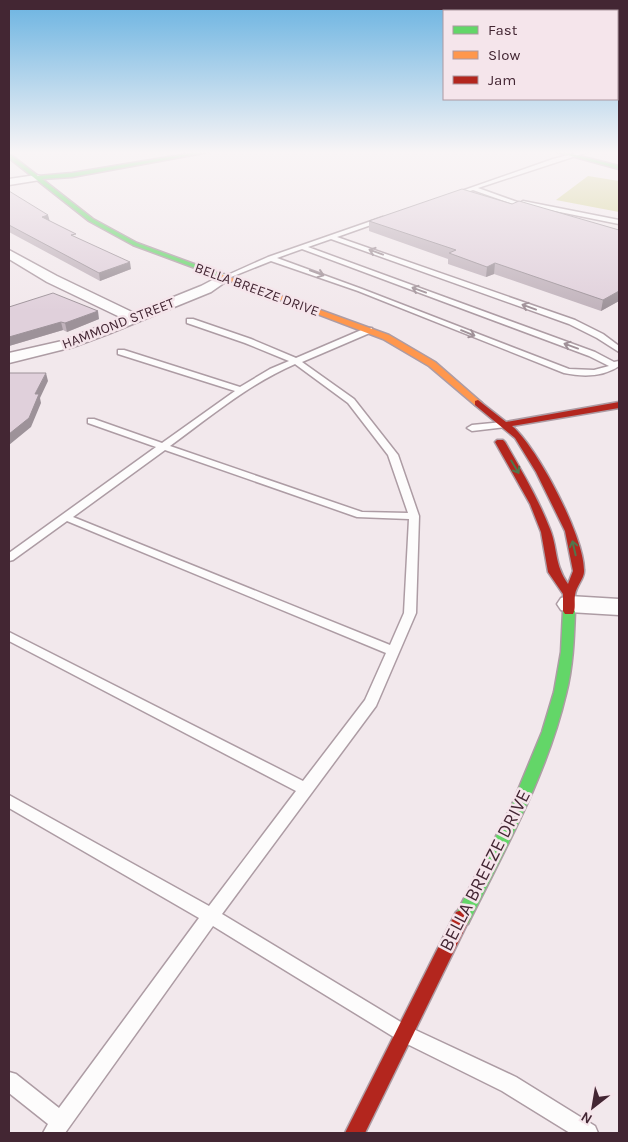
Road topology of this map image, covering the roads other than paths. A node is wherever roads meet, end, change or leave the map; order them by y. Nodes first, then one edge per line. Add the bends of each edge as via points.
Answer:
1 (70, 204) edge
2 (523, 204) edge
3 (531, 204) edge
4 (388, 217) edge
5 (581, 222) edge
6 (619, 222) edge
7 (332, 237) junction
8 (302, 247) junction
9 (9, 254) edge
10 (270, 258) junction
11 (224, 278) junction
12 (133, 318) junction
13 (190, 321) dead end
14 (369, 330) junction
15 (619, 350) edge
16 (121, 352) dead end
17 (9, 358) edge
18 (296, 361) junction
19 (617, 365) edge
20 (241, 390) junction
21 (619, 405) edge
22 (91, 421) dead end
23 (503, 425) junction
24 (472, 428) dead end
25 (162, 447) junction
26 (414, 516) junction
27 (65, 517) junction
28 (9, 558) edge
29 (569, 599) junction
30 (619, 606) edge
31 (9, 636) edge
32 (393, 651) junction
33 (304, 789) junction
34 (9, 801) edge
35 (211, 916) junction
36 (403, 1034) junction
37 (9, 1081) edge
38 (57, 1128) edge
39 (354, 1133) edge
40 (588, 1133) edge

1 - 11 street, BELLA BREEZE DRIVE via 91,220 135,244
2 - 5 lane
3 - 6 lane
4 - 7 lane
7 - 8 lane
15 -> 7 lane via 572,322
8 - 10 lane
19 -> 8 lane
9 - 12 street
10 - 11 lane
10 -> 19 lane via 567,371 594,374
11 - 12 street, HAMMOND STREET via 206,289
11 - 14 street, BELLA BREEZE DRIVE
12 - 17 street, HAMMOND STREET via 67,344
13 - 18 lane
14 - 18 lane
14 - 23 street, BELLA BREEZE DRIVE via 432,364
16 - 20 lane
18 - 20 lane
18 - 26 lane via 351,401 393,455
20 - 25 lane
21 - 23 street
22 - 25 lane
23 - 24 lane
23 -> 29 street via 497,437 534,504 546,532 554,572
29 -> 23 street, BELLA BREEZE DRIVE via 580,571 570,531 518,436
25 - 26 lane via 361,515
25 - 27 lane
26 - 32 lane via 410,613
27 - 28 lane
27 - 32 lane
29 - 30 street
29 - 36 street, BELLA BREEZE DRIVE via 570,635 565,672 546,744
31 - 33 lane
32 - 33 lane via 371,702
33 - 35 lane
34 - 35 lane
35 - 36 lane
35 - 38 lane
36 - 39 street, BELLA BREEZE DRIVE
36 - 40 lane via 509,1084
37 - 38 lane

